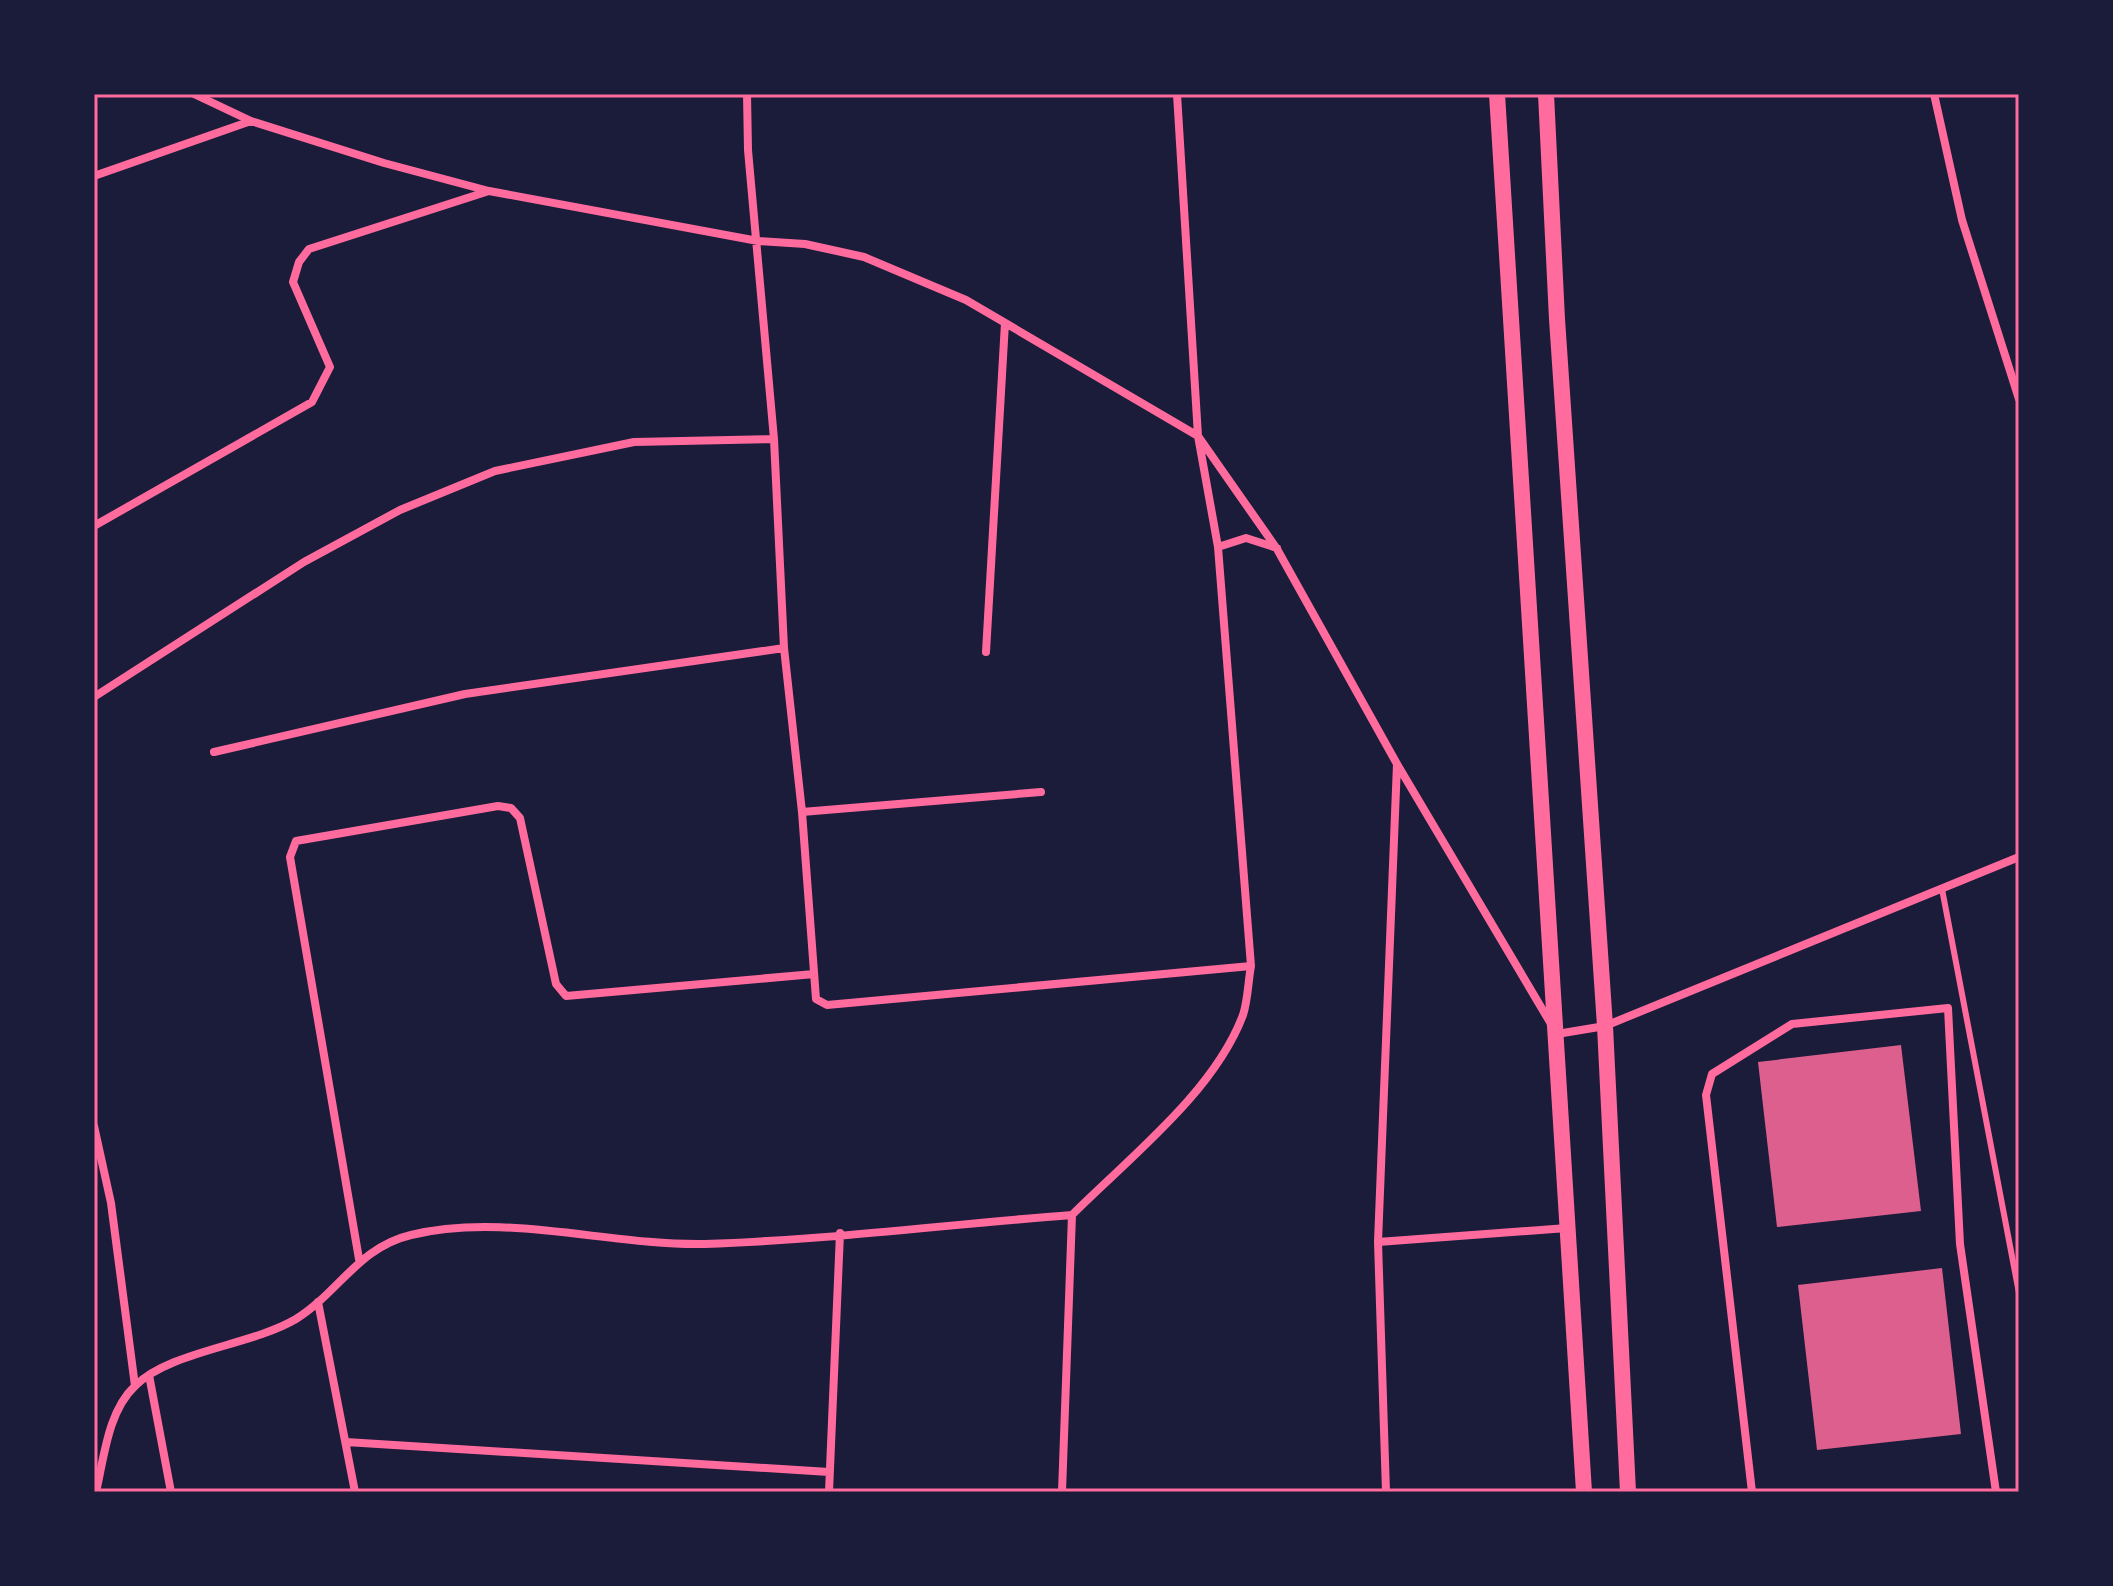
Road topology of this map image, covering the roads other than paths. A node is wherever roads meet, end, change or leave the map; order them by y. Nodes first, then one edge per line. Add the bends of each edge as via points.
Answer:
1 (194, 94) edge
2 (747, 94) edge
3 (1177, 94) edge
4 (1497, 94) edge
5 (1546, 94) edge
6 (1934, 94) edge
7 (251, 121) junction
8 (94, 176) edge
9 (489, 191) junction
10 (758, 241) junction
11 (1005, 323) junction
12 (2019, 399) edge
13 (1198, 436) junction
14 (774, 439) junction
15 (94, 526) edge
16 (1218, 547) junction
17 (1277, 549) junction
18 (784, 648) junction
19 (986, 652) dead end
20 (94, 697) edge
21 (214, 752) dead end
22 (1397, 764) junction
23 (1041, 792) dead end
24 (802, 812) junction
25 (2019, 857) edge
26 (1942, 889) junction
27 (1251, 966) junction
28 (814, 974) junction
29 (1605, 1026) junction
30 (1557, 1034) junction
31 (94, 1126) edge
32 (1072, 1215) junction
33 (1567, 1228) junction
34 (840, 1233) junction
35 (1378, 1242) junction
36 (359, 1259) junction
37 (2019, 1293) edge
38 (318, 1302) junction
39 (149, 1375) junction
40 (135, 1386) junction
41 (346, 1442) junction
42 (829, 1472) junction
43 (96, 1492) edge
44 (171, 1492) edge
45 (355, 1492) edge
46 (829, 1492) edge
47 (1062, 1492) edge
48 (1386, 1492) edge
49 (1584, 1492) edge
50 (1628, 1492) edge
51 (1752, 1492) edge
52 (1996, 1492) edge

1 - 7 street
2 - 10 street
3 - 13 street
4 - 30 main road
5 - 29 main road
6 - 12 street via 1962,220
7 - 8 street
7 - 9 street
9 - 10 street
9 - 15 street via 309,249 293,282 330,367 312,402
10 - 11 street via 805,244 864,257 912,274
10 - 14 street
11 - 13 street
11 - 19 street
13 - 16 street
13 - 17 street
14 - 18 street
14 - 20 street via 634,442 495,471 400,510 304,562
16 - 17 street via 1246,538
16 - 27 street
17 - 22 street
18 - 21 street via 465,694
18 - 24 street
22 - 30 street
22 - 35 street
23 - 24 street
24 - 28 street
25 - 26 street
26 - 29 street
26 - 37 lane
27 - 28 street via 827,1005 816,999
27 - 32 street via 1244,1012 1225,1053 1195,1092
28 - 36 street via 566,996 556,984 520,818 511,808 296,841 290,857
29 - 30 street
29 - 50 main road
30 - 33 main road
31 - 40 street via 111,1203
32 - 34 street
32 - 47 street
33 - 35 street
33 - 49 main road
34 - 36 street via 704,1244 442,1230 381,1245
34 - 42 street
35 - 48 street
36 - 38 street
38 - 39 street via 271,1331
38 - 41 street
39 - 40 street
39 - 44 street
40 - 43 street via 117,1415
41 - 42 street
41 - 45 street
42 - 46 street
51 - 52 street via 1706,1095 1712,1074 1792,1024 1948,1008 1960,1244

